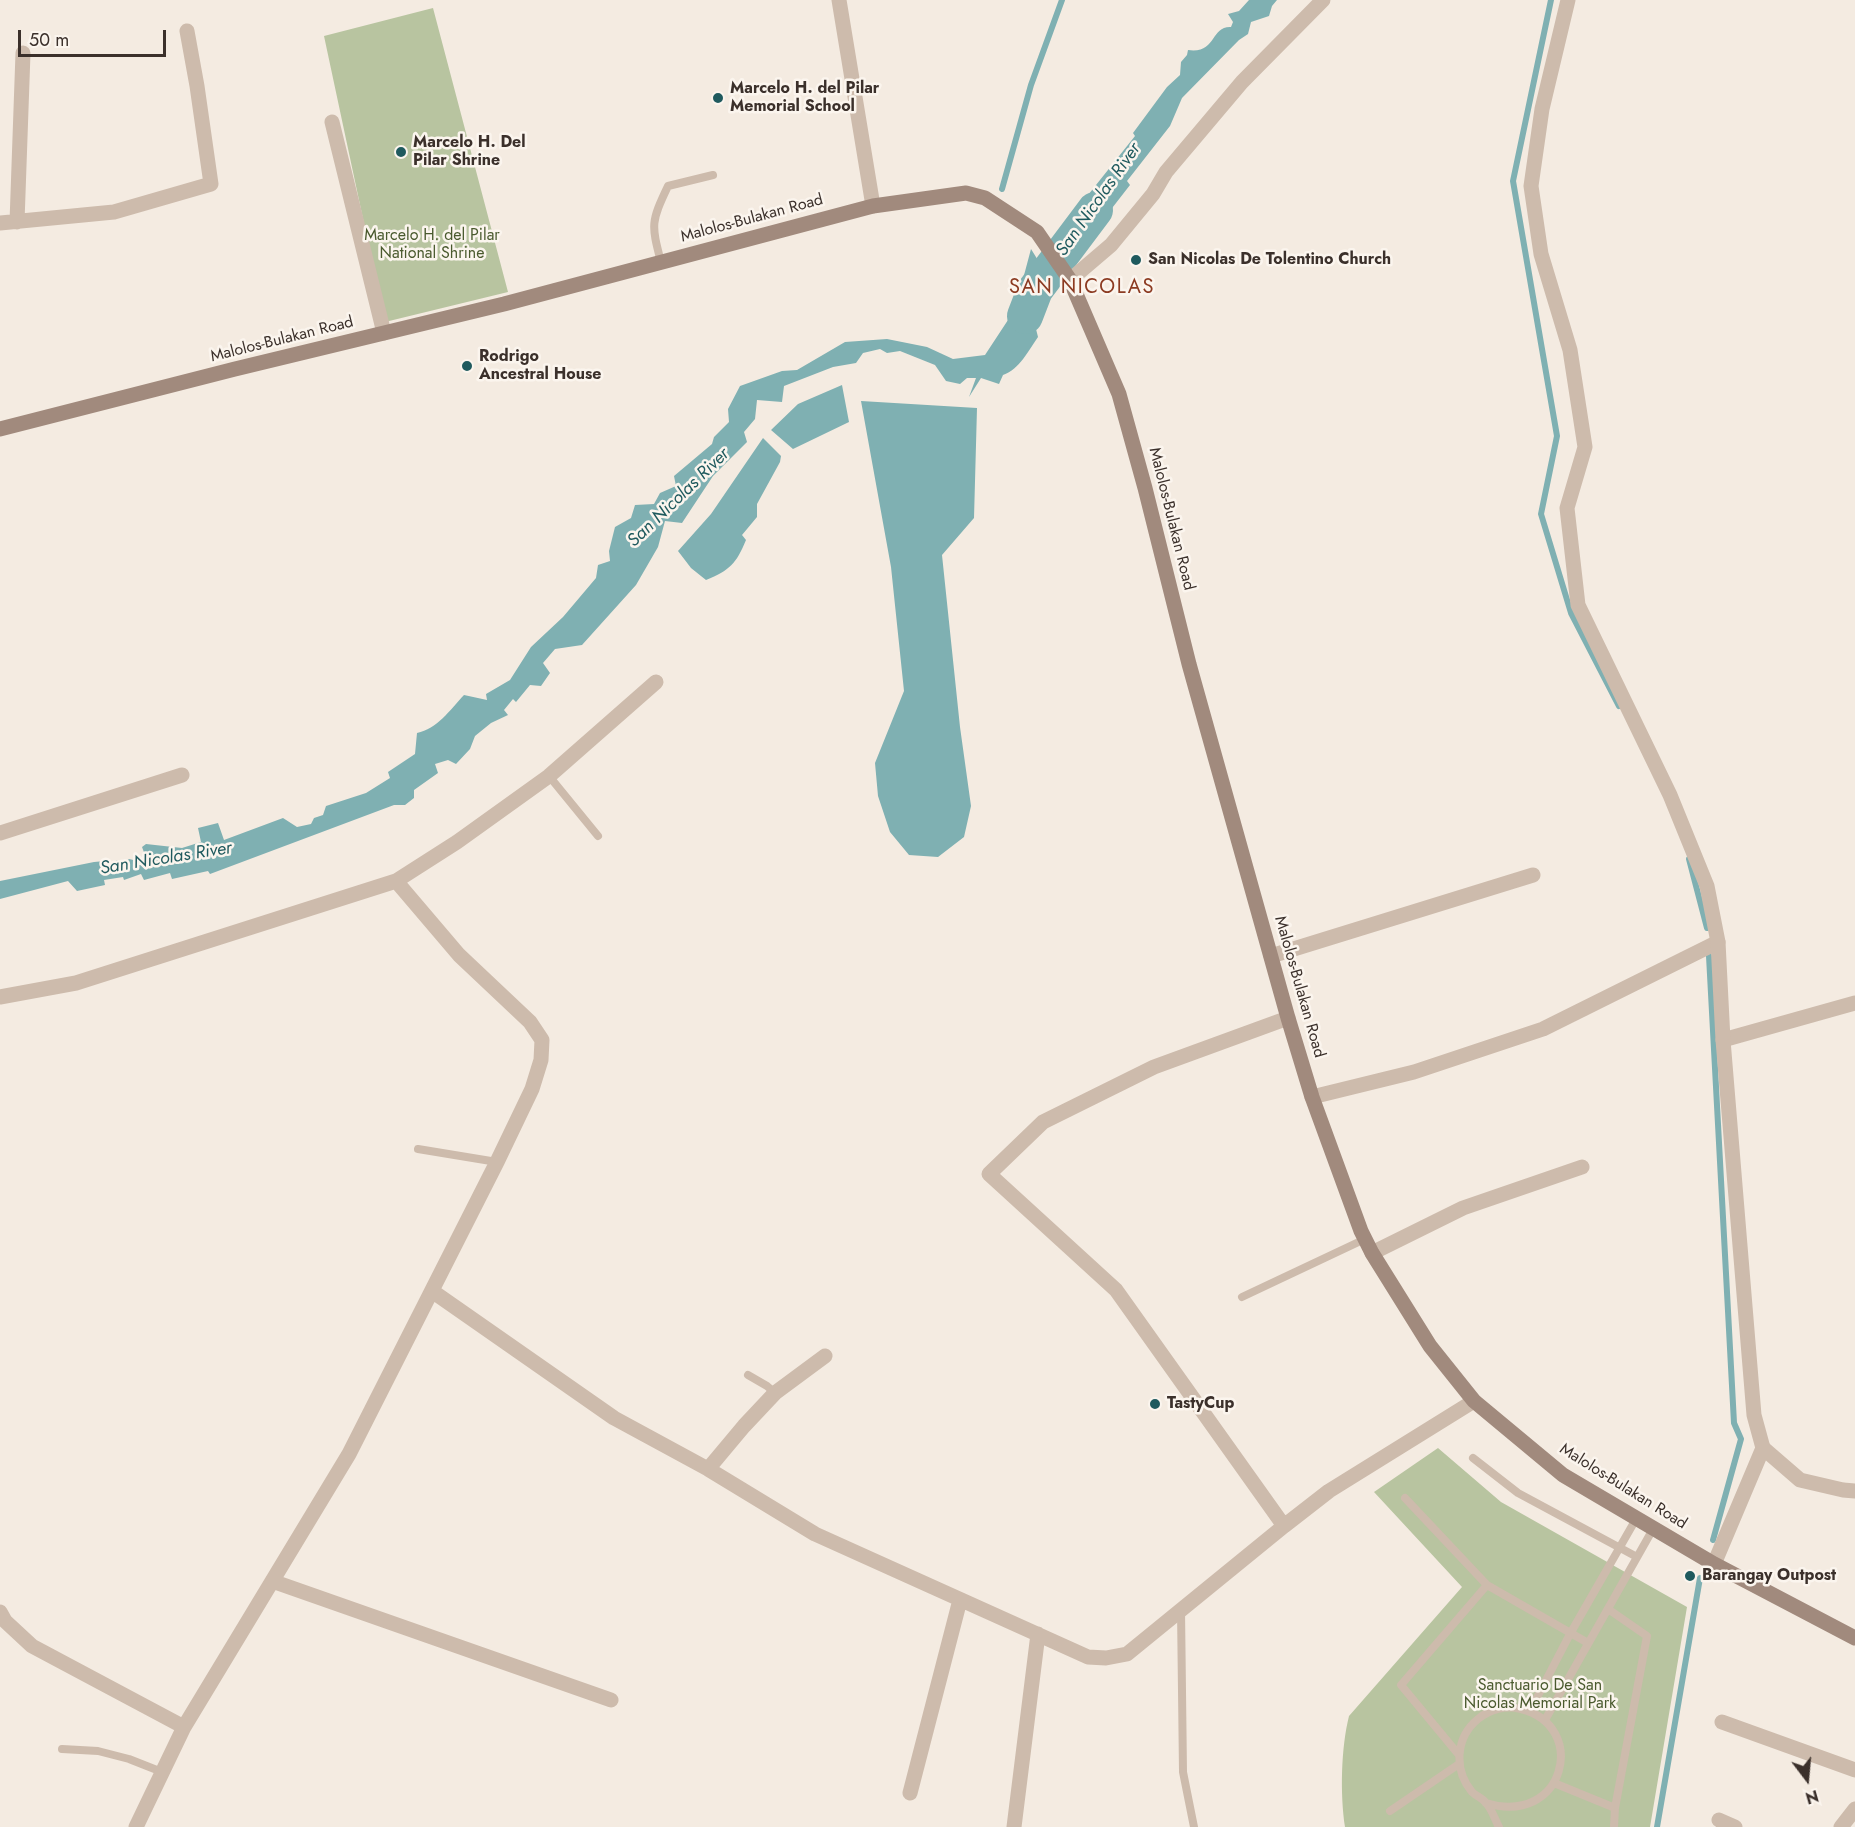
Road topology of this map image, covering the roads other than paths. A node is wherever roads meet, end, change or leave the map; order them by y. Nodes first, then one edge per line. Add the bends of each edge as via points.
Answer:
1 (839, 0) edge
2 (1323, 0) edge
3 (1568, 0) edge
4 (187, 31) dead end
5 (23, 53) dead end
6 (332, 122) dead end
7 (713, 175) dead end
8 (873, 206) junction
9 (0, 222) edge
10 (17, 222) junction
11 (661, 262) junction
12 (1066, 274) junction
13 (384, 333) junction
14 (0, 429) edge
15 (656, 682) dead end
16 (182, 775) dead end
17 (549, 776) junction
18 (0, 833) edge
19 (598, 836) dead end
20 (1533, 875) dead end
21 (396, 881) junction
22 (1718, 942) junction
23 (1271, 956) junction
24 (0, 997) edge
25 (1855, 1003) edge
26 (1288, 1018) junction
27 (1723, 1040) junction
28 (1312, 1097) junction
29 (418, 1149) dead end
30 (496, 1162) junction
31 (1582, 1167) dead end
32 (1365, 1239) junction
33 (1372, 1253) junction
34 (432, 1291) junction
35 (1242, 1297) dead end
36 (825, 1356) dead end
37 (748, 1375) dead end
38 (775, 1393) junction
39 (1474, 1401) junction
40 (1763, 1448) junction
41 (1473, 1458) dead end
42 (708, 1469) junction
43 (1855, 1491) edge
44 (1405, 1498) dead end
45 (1636, 1519) junction
46 (1284, 1526) junction
47 (1653, 1528) junction
48 (1619, 1549) junction
49 (1636, 1557) junction
50 (1714, 1564) junction
51 (272, 1581) junction
52 (1487, 1585) junction
53 (960, 1600) junction
54 (1608, 1609) junction
55 (1182, 1610) junction
56 (0, 1612) edge
57 (1570, 1634) junction
58 (1038, 1635) junction
59 (1855, 1638) edge
60 (1588, 1643) junction
61 (611, 1700) dead end
62 (1530, 1711) junction
63 (1545, 1720) junction
64 (1722, 1722) dead end
65 (184, 1727) junction
66 (62, 1749) dead end
67 (1459, 1755) junction
68 (1459, 1764) junction
69 (1855, 1770) edge
70 (162, 1772) junction
71 (1554, 1784) junction
72 (910, 1793) dead end
73 (1486, 1803) junction
74 (1615, 1808) junction
75 (1855, 1809) edge
76 (1390, 1811) dead end
77 (1719, 1820) dead end
78 (136, 1827) edge
79 (1014, 1827) edge
80 (1194, 1827) edge
81 (1499, 1827) edge
82 (1614, 1827) edge
83 (1735, 1827) edge
84 (1841, 1827) edge

1 - 8 street
2 - 12 street via 1242,82 1111,245
3 - 22 street via 1542,109 1531,186 1541,254 1570,350 1585,447 1567,508 1578,605 1674,805 1707,886
4 - 10 street via 211,184 114,212
5 - 10 street
6 - 13 street
7 - 11 lane via 668,186 653,225
8 - 11 main road, Malolos-Bulakan Road
8 - 12 main road, Malolos-Bulakan Road via 966,193 985,198 1037,232
9 - 10 street
11 - 13 main road, Malolos-Bulakan Road
12 - 23 main road, Malolos-Bulakan Road via 1119,394
13 - 14 main road, Malolos-Bulakan Road
15 - 17 street
16 - 18 street
17 - 19 lane
17 - 21 street
20 - 23 street
21 - 24 street via 76,983
21 - 30 street via 459,955 530,1022 542,1040 541,1060 532,1089
22 - 27 street
22 - 28 street via 1543,1029 1414,1072
23 - 26 main road, Malolos-Bulakan Road
25 - 27 street
26 - 28 main road, Malolos-Bulakan Road
26 - 46 street via 1154,1066 1043,1122 989,1174 1116,1290
27 - 40 street via 1754,1415
28 - 32 main road, Malolos-Bulakan Road
29 - 30 lane
30 - 34 street
31 - 33 street via 1462,1208
32 - 33 main road, Malolos-Bulakan Road
32 - 35 lane
33 - 39 main road, Malolos-Bulakan Road via 1430,1346
34 - 42 street via 614,1418
34 - 51 street via 348,1454
36 - 38 street
37 - 38 lane
38 - 42 street
39 - 45 main road, Malolos-Bulakan Road via 1563,1475
39 - 46 street via 1329,1491
40 - 43 street via 1800,1480
40 - 50 street
41 - 48 lane via 1518,1493
42 - 53 street via 815,1534
44 - 52 lane
45 - 47 main road, Malolos-Bulakan Road
45 - 48 lane
46 - 55 street
47 - 49 lane
47 - 50 main road, Malolos-Bulakan Road
48 - 49 lane
48 - 57 lane
49 - 54 lane
50 - 59 main road, Malolos-Bulakan Road
51 - 61 street
51 - 65 street
52 - 57 lane
52 - 67 lane via 1401,1685
53 - 58 street
53 - 72 street
54 - 60 lane
54 - 74 lane via 1647,1636
55 - 58 street via 1127,1654 1106,1658 1088,1657
55 - 80 lane via 1183,1772
56 - 65 street via 32,1646
57 - 60 lane
57 - 62 lane
58 - 79 street
60 - 63 lane
62 - 63 lane
62 - 67 lane via 1498,1708 1483,1715 1471,1725
63 - 71 lane via 1561,1750
64 - 69 street
65 - 70 street
66 - 70 lane via 98,1751
67 - 68 lane
68 - 73 lane via 1464,1780
68 - 76 lane
70 - 78 street
71 - 73 lane via 1545,1796 1516,1809
71 - 74 lane
73 - 81 lane
74 - 82 lane
75 - 84 street
77 - 83 street

